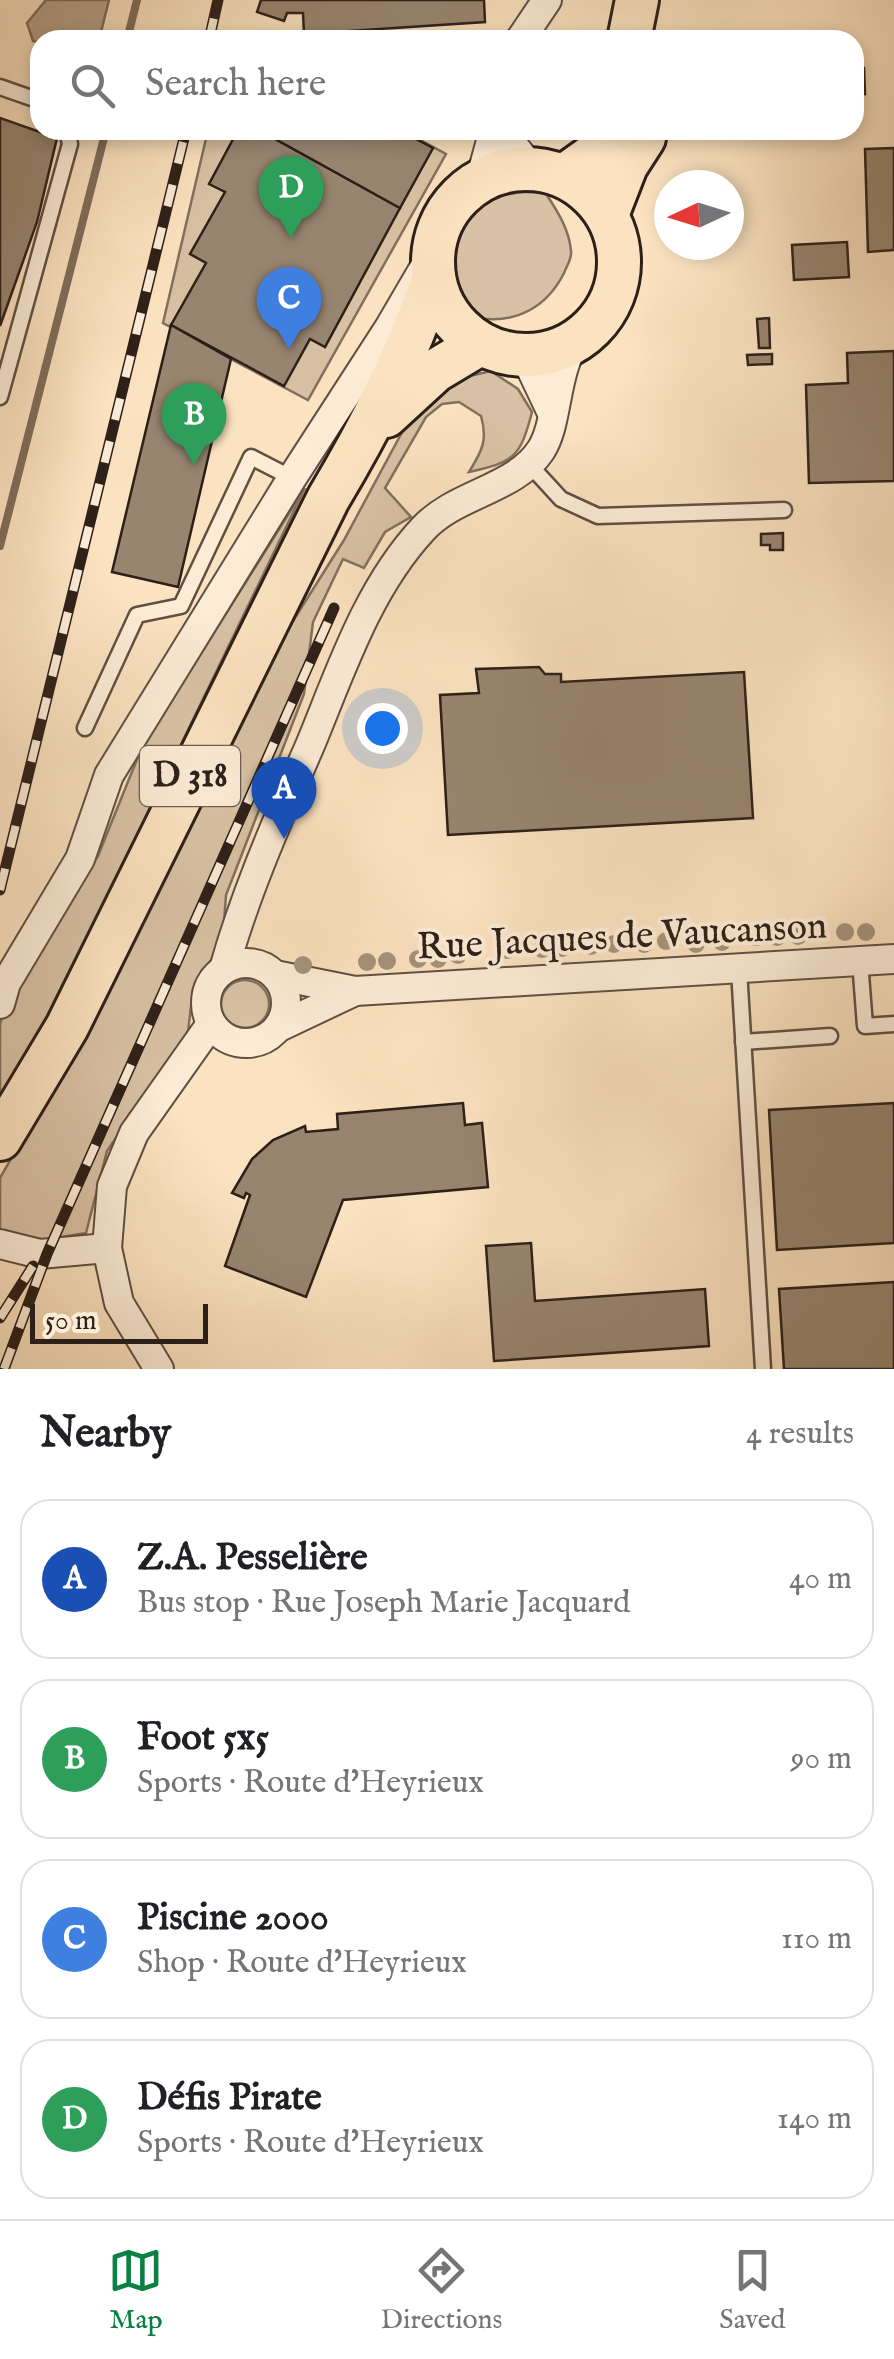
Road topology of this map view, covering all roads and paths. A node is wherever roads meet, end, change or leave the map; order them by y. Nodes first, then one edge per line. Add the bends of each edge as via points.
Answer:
1 (546, 0) edge
2 (637, 0) edge
3 (648, 0) edge
4 (526, 30) edge
5 (631, 30) edge
6 (648, 30) edge
7 (0, 87) edge
8 (30, 98) edge
9 (69, 140) edge
10 (494, 140) edge
11 (509, 140) edge
12 (608, 140) edge
13 (643, 140) edge
14 (548, 172) junction
15 (480, 181) junction
16 (607, 215) junction
17 (434, 264) junction
18 (574, 342) junction
19 (480, 344) junction
20 (525, 356) junction
21 (0, 397) edge
22 (552, 413) junction
23 (368, 433) junction
24 (528, 463) junction
25 (292, 478) junction
26 (784, 510) dead end
27 (85, 728) dead end
28 (241, 908) junction
29 (894, 959) edge
30 (860, 961) junction
31 (224, 969) junction
32 (266, 970) junction
33 (740, 970) junction
34 (355, 991) junction
35 (0, 1004) edge
36 (894, 1024) edge
37 (279, 1027) junction
38 (221, 1033) junction
39 (830, 1036) dead end
40 (743, 1042) junction
41 (6, 1129) edge
42 (0, 1244) edge
43 (107, 1248) junction
44 (159, 1369) edge
45 (763, 1369) edge

1 - 4 street
2 - 5 main road
3 - 6 main road
7 - 8 lane
9 - 21 lane
10 - 15 street
11 - 14 street
12 - 14 main road via 602,149
13 - 16 main road
14 - 15 main road via 505,171
14 - 16 main road via 588,192
15 - 17 main road via 441,223
16 - 18 main road via 620,271 597,324
17 - 19 main road via 443,304
17 - 23 main road, D 318 via 410,345
17 - 25 street
18 - 20 main road
18 - 22 street
19 - 20 main road
19 - 23 main road, D 318 via 435,371
20 - 22 street
22 - 24 street via 542,449
23 - 41 main road, D 318 via 328,499 67,1027
24 - 26 lane via 561,499 598,516
24 - 28 street via 515,477 468,496 424,527 375,594
25 - 27 lane via 251,458 181,606 137,615
25 - 35 street via 108,775 80,859
28 - 31 street
28 - 32 street
29 - 30 street, Rue Jacques de Vaucanson
30 - 33 street, Rue Jacques de Vaucanson
30 - 36 lane via 865,1026
31 - 32 street via 245,963
31 - 38 street via 208,988 206,1013
32 - 34 street, Rue Jacques de Vaucanson
32 - 37 street via 283,986
33 - 34 street, Rue Jacques de Vaucanson
33 - 40 lane
34 - 37 street, Rue Jacques de Vaucanson
37 - 38 street via 257,1042
38 - 43 street via 134,1133 112,1186
39 - 40 lane
40 - 45 lane
42 - 43 street via 40,1254
43 - 44 street via 119,1303

